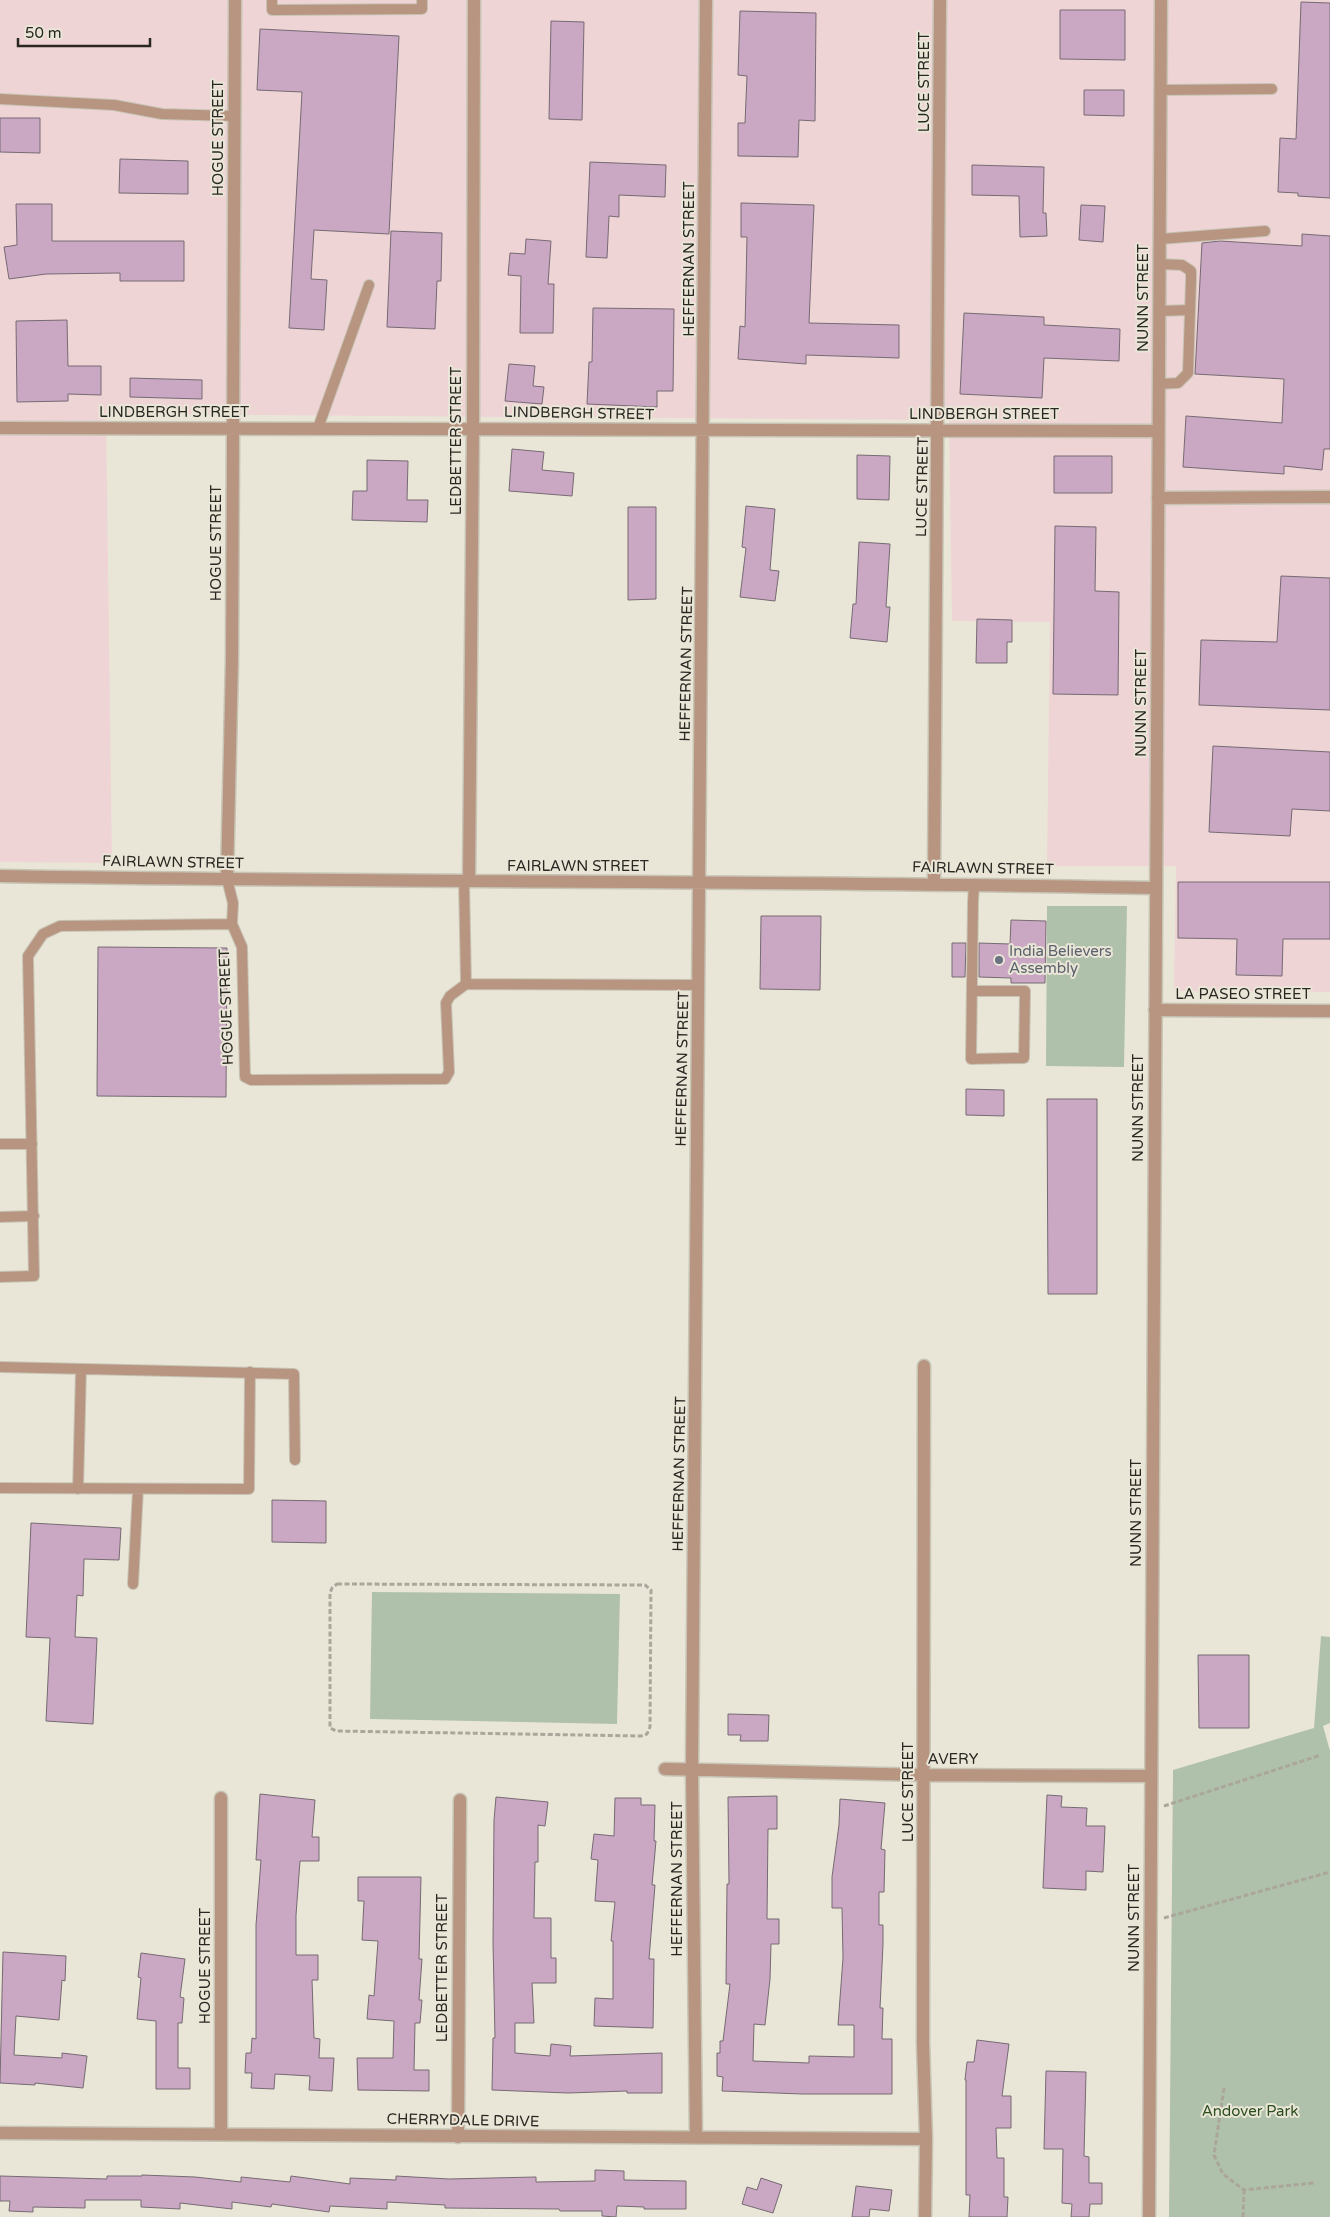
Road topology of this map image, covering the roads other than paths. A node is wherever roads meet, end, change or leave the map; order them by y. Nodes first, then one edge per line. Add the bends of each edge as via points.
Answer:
1 (235, 0) edge
2 (272, 0) edge
3 (422, 0) edge
4 (474, 0) edge
5 (706, 0) edge
6 (940, 0) edge
7 (1161, 0) edge
8 (337, 5) edge
9 (1272, 89) dead end
10 (1160, 90) junction
11 (0, 99) edge
12 (234, 116) junction
13 (1265, 231) dead end
14 (1160, 239) junction
15 (1159, 264) junction
16 (369, 285) dead end
17 (1190, 310) junction
18 (1159, 311) junction
19 (1158, 384) junction
20 (0, 428) edge
21 (233, 428) junction
22 (318, 428) junction
23 (473, 428) junction
24 (704, 430) junction
25 (938, 430) junction
26 (1158, 431) junction
27 (1330, 497) edge
28 (1158, 498) junction
29 (0, 876) edge
30 (227, 879) junction
31 (466, 881) junction
32 (700, 883) junction
33 (934, 883) junction
34 (974, 884) junction
35 (1156, 888) junction
36 (232, 924) junction
37 (466, 984) junction
38 (699, 985) junction
39 (972, 990) junction
40 (1155, 1010) junction
41 (1330, 1011) edge
42 (0, 1144) edge
43 (32, 1144) junction
44 (34, 1216) junction
45 (0, 1217) edge
46 (0, 1277) edge
47 (924, 1366) dead end
48 (0, 1367) edge
49 (81, 1369) junction
50 (250, 1372) junction
51 (295, 1460) dead end
52 (0, 1488) edge
53 (78, 1489) junction
54 (138, 1489) junction
55 (133, 1584) dead end
56 (665, 1769) dead end
57 (692, 1770) junction
58 (925, 1775) junction
59 (1151, 1776) junction
60 (221, 1798) dead end
61 (460, 1800) dead end
62 (0, 2133) edge
63 (221, 2134) junction
64 (458, 2137) junction
65 (696, 2138) junction
66 (926, 2139) junction
67 (926, 2217) edge
68 (1149, 2217) edge

1 - 12 street, HOGUE STREET
2 - 8 lane via 272,10
3 - 8 lane via 422,9
4 - 23 street, LEDBETTER STREET
5 - 24 street, HEFFERNAN STREET
6 - 25 street, LUCE STREET
7 - 10 street, NUNN STREET
9 - 10 lane
10 - 14 street, NUNN STREET
11 - 12 lane via 114,105 162,114
12 - 21 street, HOGUE STREET
13 - 14 lane
14 - 15 street, NUNN STREET
15 - 17 lane via 1182,265 1191,271
15 - 18 street, NUNN STREET
16 - 22 lane
17 - 18 lane
17 - 19 lane via 1188,374 1178,383
18 - 19 street, NUNN STREET
19 - 26 street, NUNN STREET
20 - 21 street, LINDBERGH STREET
21 - 22 street, LINDBERGH STREET
21 - 30 street, HOGUE STREET
22 - 23 street, LINDBERGH STREET
23 - 24 street, LINDBERGH STREET
23 - 31 street, LEDBETTER STREET
24 - 25 street, LINDBERGH STREET
24 - 32 street, HEFFERNAN STREET
25 - 26 street, LINDBERGH STREET
25 - 33 street, LUCE STREET
26 - 28 street, NUNN STREET
27 - 28 street
28 - 35 street, NUNN STREET
29 - 30 street, FAIRLAWN STREET
30 - 31 street, FAIRLAWN STREET
30 - 36 lane, HOGUE STREET via 233,903
31 - 32 street, FAIRLAWN STREET
31 - 37 lane
32 - 33 street, FAIRLAWN STREET
32 - 38 street, HEFFERNAN STREET
33 - 34 street, FAIRLAWN STREET
34 - 35 street, FAIRLAWN STREET
34 - 39 lane
35 - 40 street, NUNN STREET
36 - 37 lane, HOGUE STREET via 242,947 245,1077 251,1080 445,1078 448,1072 446,1003
36 - 43 lane via 60,926 43,934 28,956
37 - 38 lane
38 - 57 street, HEFFERNAN STREET
39 - 39 lane via 971,1059 1024,1058 1025,991
40 - 41 street, LA PASEO STREET
40 - 59 street, NUNN STREET
42 - 43 lane
43 - 44 lane
44 - 45 lane
44 - 46 lane via 34,1276
47 - 58 street, LUCE STREET
48 - 49 lane
49 - 50 lane
49 - 53 lane
50 - 51 lane via 294,1374
50 - 54 lane via 249,1489
52 - 53 lane
53 - 54 lane
54 - 55 lane
56 - 57 street, AVERY
57 - 58 street, AVERY
57 - 65 street, HEFFERNAN STREET
58 - 59 street, AVERY
58 - 66 street, LUCE STREET via 923,2043
59 - 68 street, NUNN STREET
60 - 63 street, HOGUE STREET
61 - 64 street, LEDBETTER STREET
62 - 63 street, CHERRYDALE DRIVE
63 - 64 street, CHERRYDALE DRIVE
64 - 65 street, CHERRYDALE DRIVE
65 - 66 street, CHERRYDALE DRIVE
66 - 67 street, LUCE STREET

